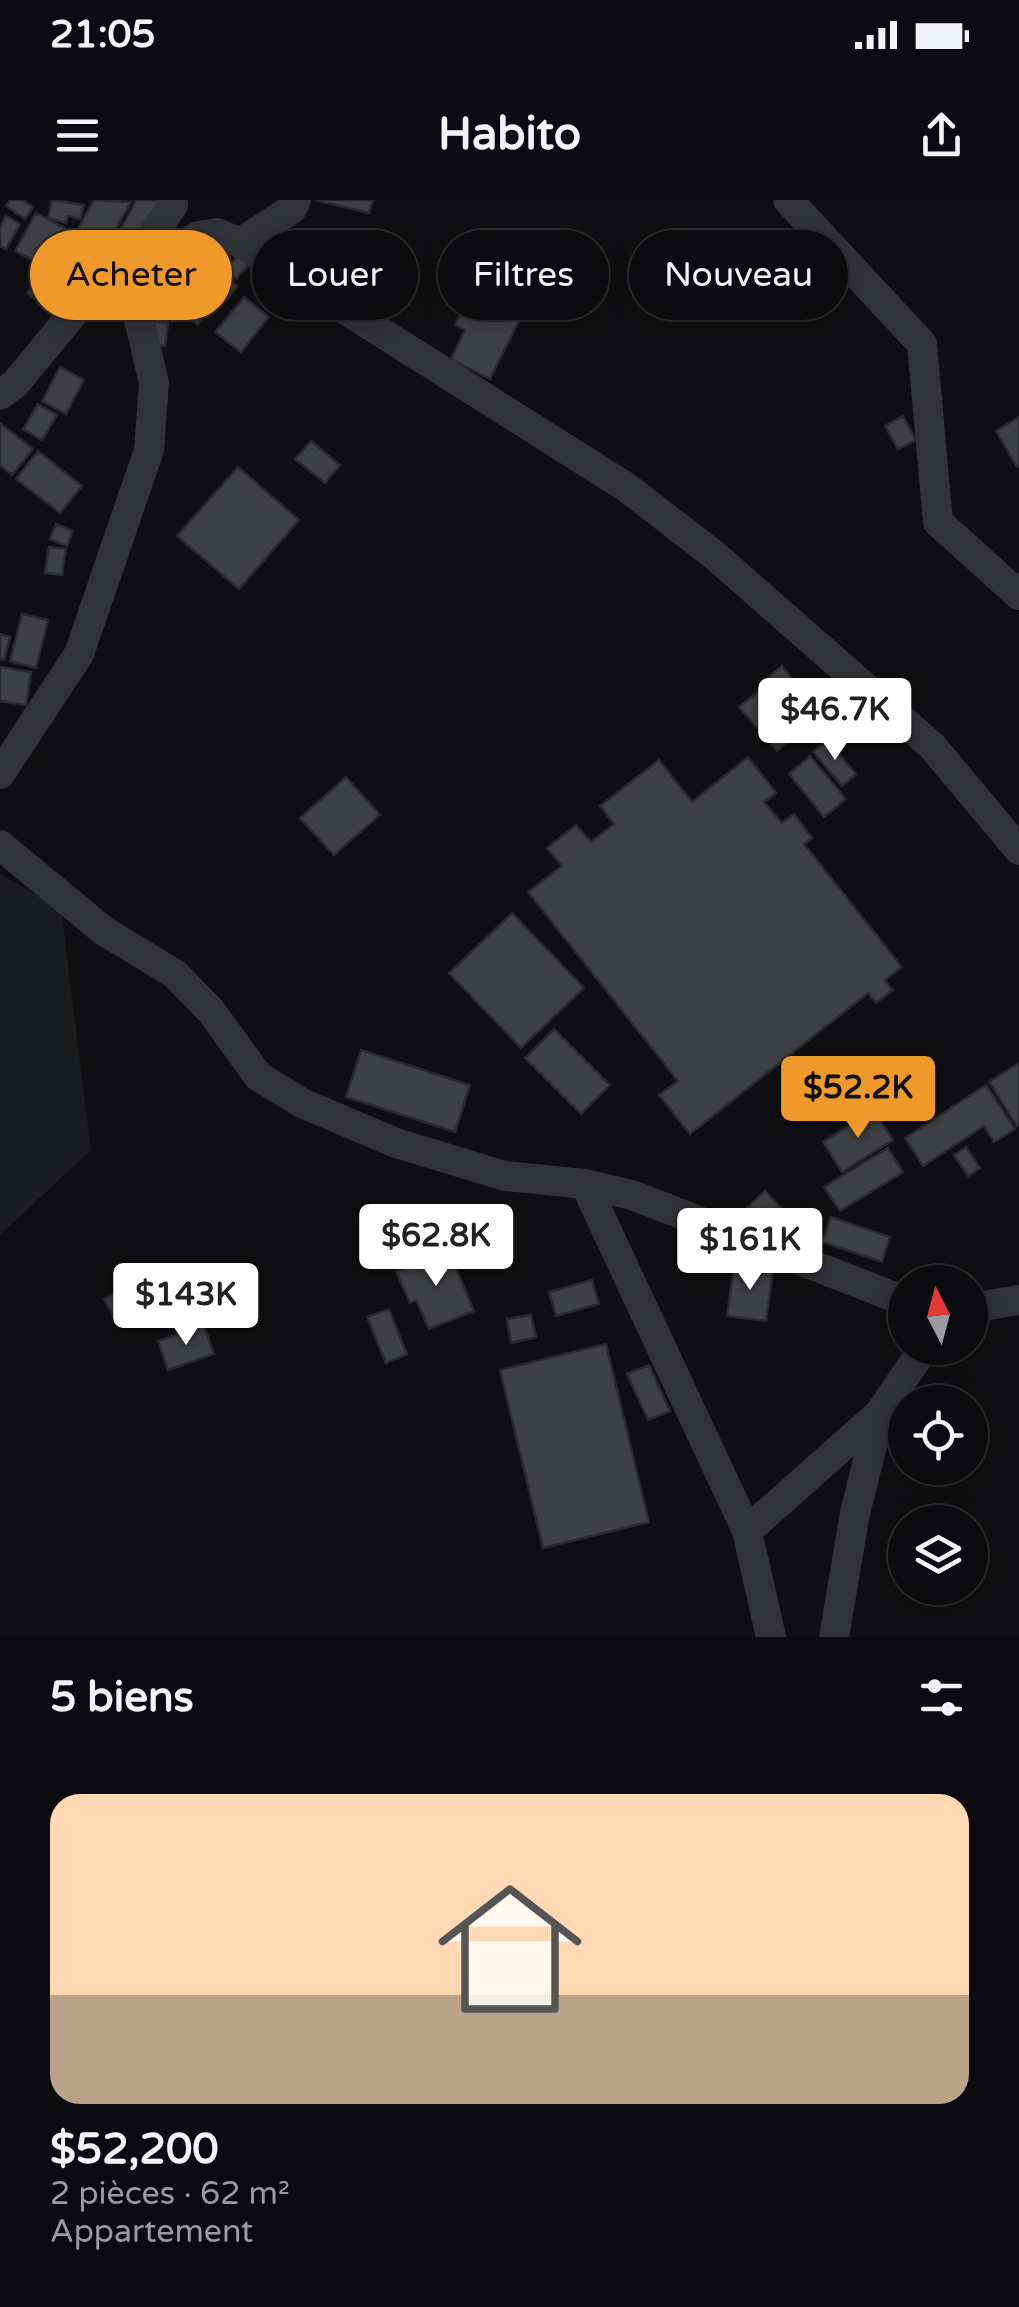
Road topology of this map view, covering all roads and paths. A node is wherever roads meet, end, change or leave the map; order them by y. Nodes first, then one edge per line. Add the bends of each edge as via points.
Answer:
1 (172, 200) edge
2 (296, 200) edge
3 (788, 200) edge
4 (156, 230) edge
5 (232, 240) edge
6 (240, 243) junction
7 (66, 320) edge
8 (139, 320) edge
9 (0, 395) edge
10 (1019, 594) edge
11 (0, 774) edge
12 (0, 845) edge
13 (1019, 850) edge
14 (585, 1184) junction
15 (888, 1293) edge
16 (1019, 1300) edge
17 (988, 1305) edge
18 (912, 1365) edge
19 (880, 1412) junction
20 (747, 1531) junction
21 (771, 1637) edge
22 (834, 1637) edge

1 - 4 street
2 - 6 street
3 - 10 street via 922,344 938,522
5 - 6 street
6 - 13 street via 626,487 713,554 932,746
7 - 9 street
8 - 11 street via 154,383 149,450 79,654
12 - 14 street via 104,931 175,974 258,1076 302,1103 396,1143 505,1176
14 - 15 street via 632,1195
14 - 20 street
16 - 17 street
18 - 19 street
19 - 20 street
19 - 22 street via 854,1514
20 - 21 street

